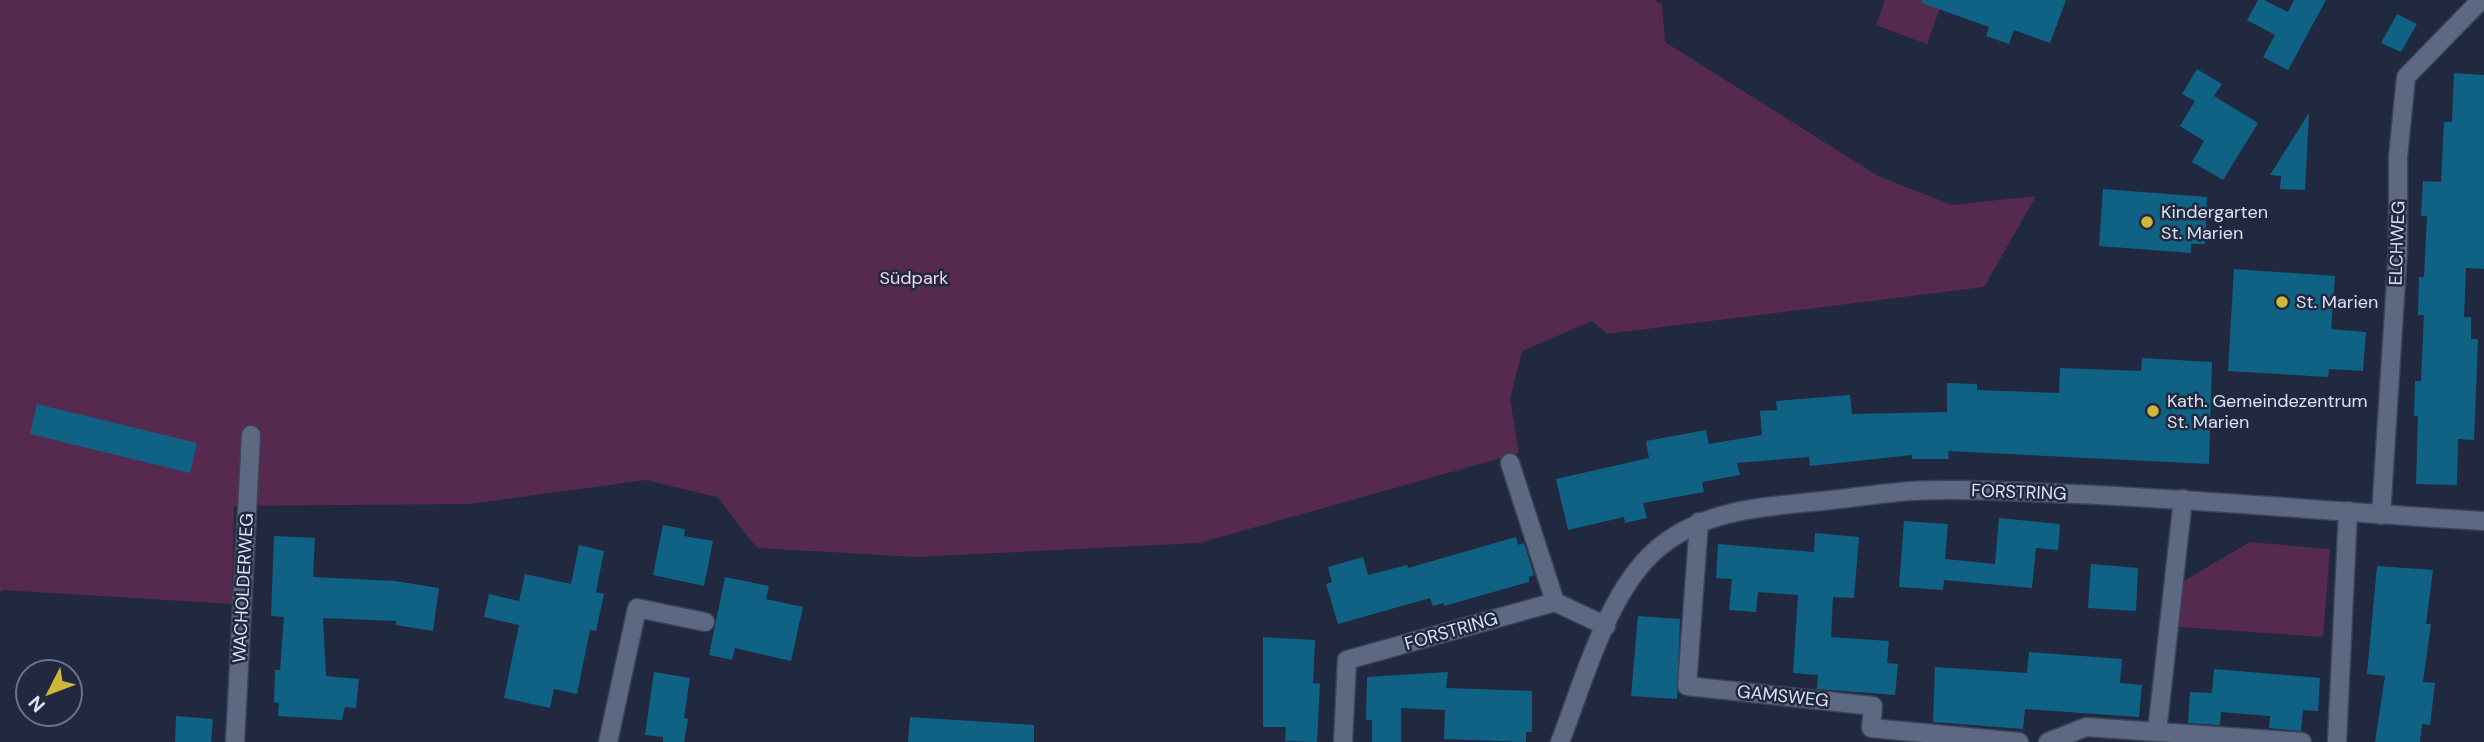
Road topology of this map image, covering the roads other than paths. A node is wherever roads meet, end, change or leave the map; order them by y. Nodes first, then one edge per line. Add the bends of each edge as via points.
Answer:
1 (2481, 0) edge
2 (251, 435) dead end
3 (1510, 463) dead end
4 (2183, 499) junction
5 (2348, 511) junction
6 (2381, 515) junction
7 (2484, 521) edge
8 (1699, 522) junction
9 (1555, 602) junction
10 (705, 622) dead end
11 (1606, 626) junction
12 (2157, 732) junction
13 (235, 742) edge
14 (608, 742) edge
15 (1343, 742) edge
16 (1560, 742) edge
17 (2019, 742) edge
18 (2048, 742) edge
19 (2302, 742) edge
20 (2337, 742) edge

1 - 6 street, ELCHWEG via 2406,77
2 - 13 street, WACHOLDERWEG
3 - 9 street
4 - 5 street, FORSTRING
4 - 8 street, FORSTRING via 1911,491 1743,509
4 - 12 street
5 - 6 street, FORSTRING
5 - 20 street
6 - 7 street, FORSTRING
8 - 11 street, FORSTRING via 1644,562
8 - 17 street, GAMSWEG via 1687,686 1873,706 1871,728
9 - 11 street
9 - 15 street, FORSTRING via 1347,660
10 - 14 street via 637,608
11 - 16 street, FORSTRING
12 - 18 street via 2086,727
12 - 19 street

